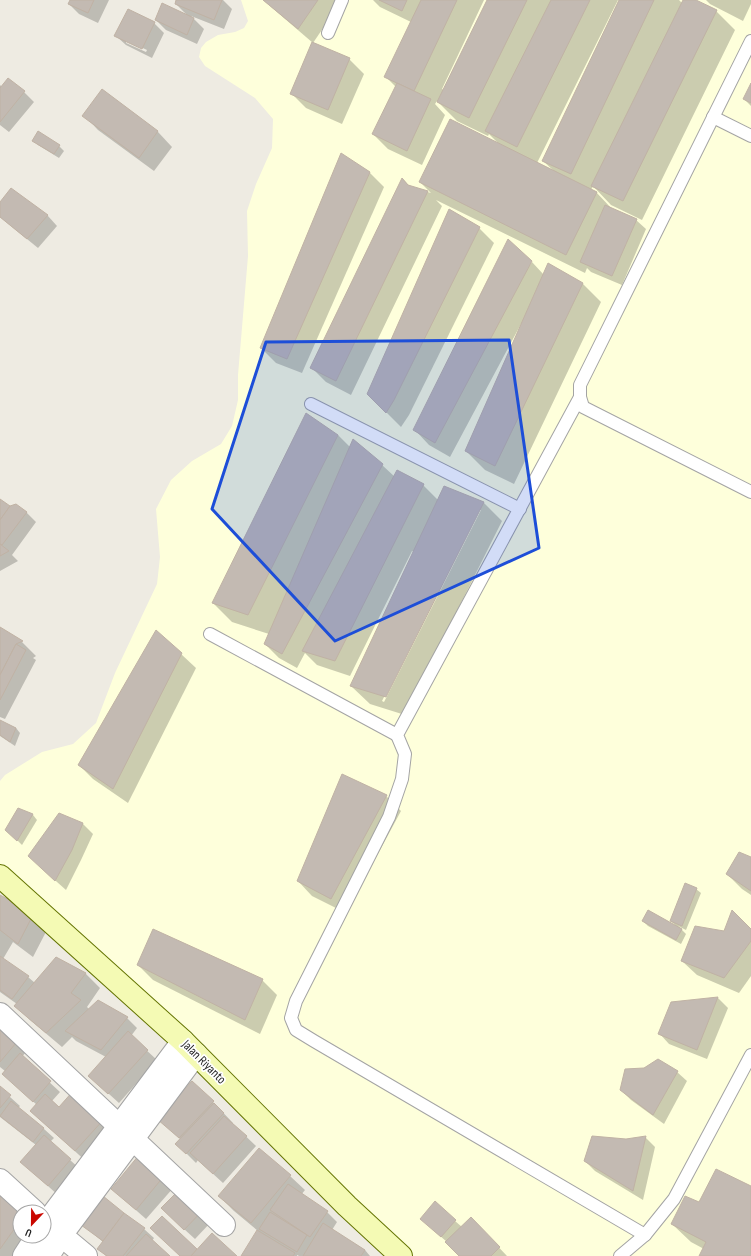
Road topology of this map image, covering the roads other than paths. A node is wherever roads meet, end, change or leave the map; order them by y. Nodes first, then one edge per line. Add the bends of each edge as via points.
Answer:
1 (342, 0) edge
2 (328, 33) dead end
3 (751, 41) edge
4 (713, 117) junction
5 (751, 136) edge
6 (580, 397) junction
7 (311, 404) dead end
8 (751, 492) edge
9 (520, 509) junction
10 (210, 634) dead end
11 (397, 735) junction
12 (0, 876) edge
13 (0, 1014) edge
14 (189, 1047) junction
15 (751, 1055) edge
16 (126, 1132) junction
17 (0, 1180) edge
18 (24, 1204) edge
19 (52, 1217) edge
20 (224, 1225) dead end
21 (52, 1230) edge
22 (645, 1235) junction
23 (32, 1244) edge
24 (47, 1244) edge
25 (24, 1256) edge
26 (48, 1256) edge
27 (86, 1256) edge
28 (401, 1256) edge
29 (620, 1256) edge

1 - 2 lane
3 - 4 lane
4 - 5 lane
4 - 6 lane via 580,385
6 - 8 lane via 583,407
6 - 9 lane
7 - 9 lane
9 - 11 lane
10 - 11 lane
11 - 22 lane via 405,754 402,779 392,810 296,1001 291,1018 296,1030
12 - 14 street, Jalan Riyanto
13 - 16 street
14 - 16 street
14 - 28 street, Jalan Riyanto via 347,1206
15 - 22 lane via 674,1199
16 - 19 street
16 - 20 street
17 - 18 street
21 - 27 street
22 - 29 lane
23 - 25 street
24 - 26 street

